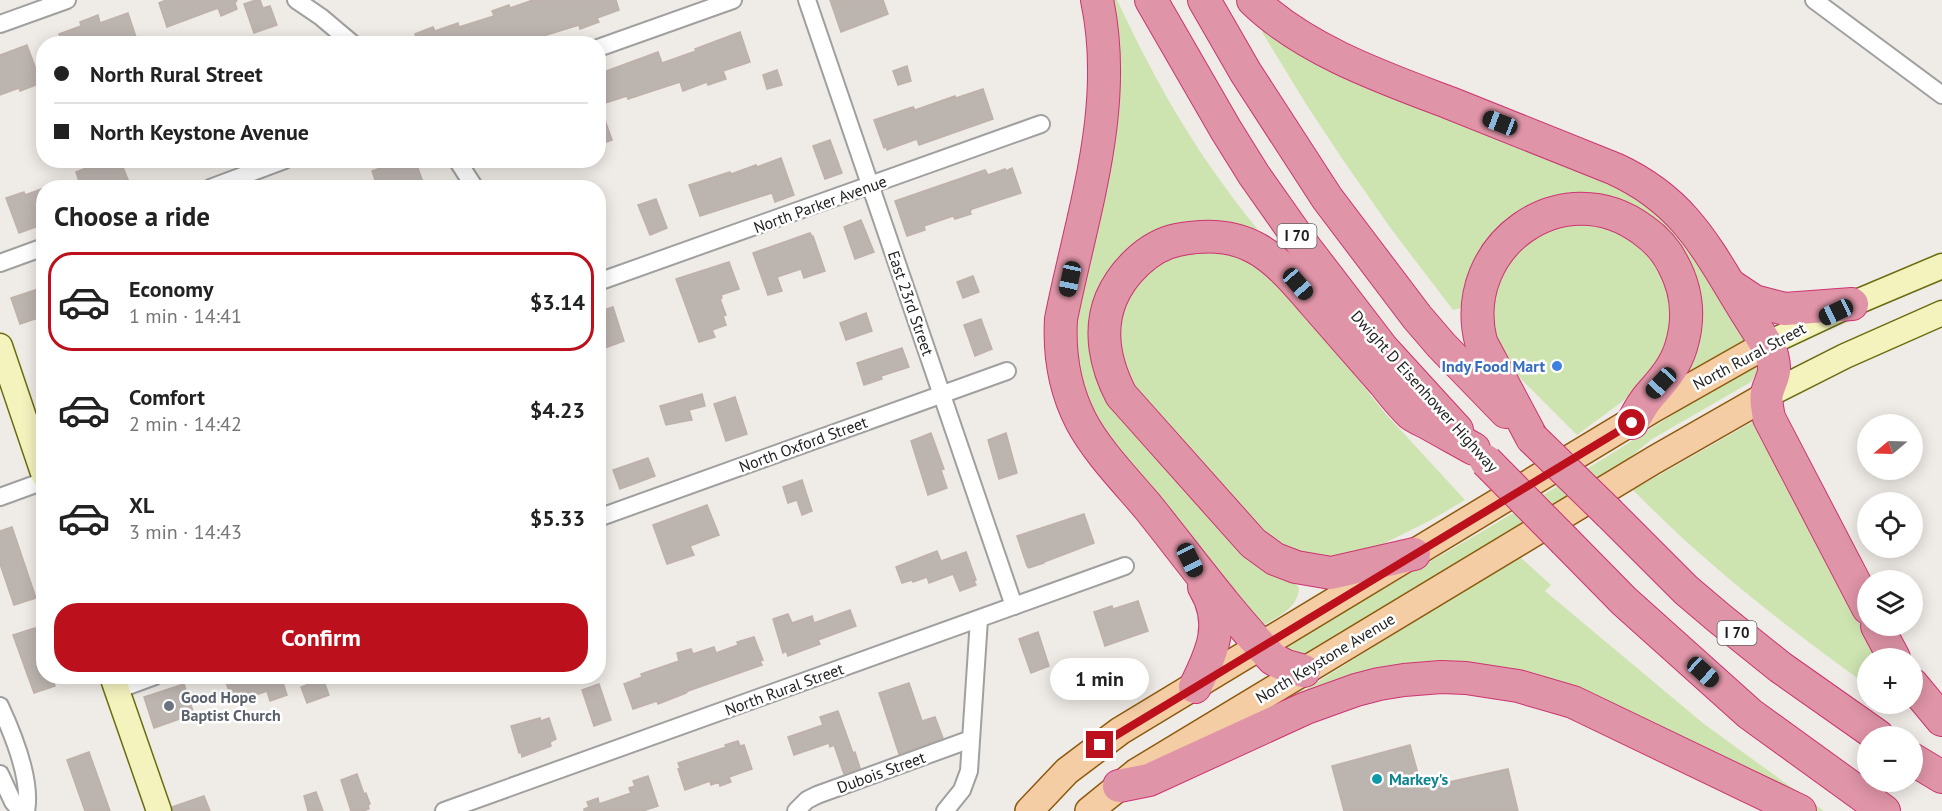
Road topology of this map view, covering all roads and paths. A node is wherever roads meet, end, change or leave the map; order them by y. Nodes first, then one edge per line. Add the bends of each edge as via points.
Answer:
1 (67, 0) edge
2 (296, 0) edge
3 (733, 0) edge
4 (807, 0) edge
5 (1097, 0) edge
6 (1151, 0) edge
7 (1204, 0) edge
8 (1253, 0) edge
9 (1814, 0) edge
10 (0, 24) edge
11 (344, 36) edge
12 (606, 45) edge
13 (1942, 96) edge
14 (1041, 124) dead end
15 (264, 168) edge
16 (231, 180) edge
17 (871, 186) junction
18 (36, 250) edge
19 (0, 263) edge
20 (1942, 266) edge
21 (606, 279) edge
22 (1730, 285) junction
23 (1852, 304) junction
24 (1942, 313) edge
25 (1767, 344) junction
26 (0, 346) edge
27 (1007, 371) dead end
28 (942, 394) junction
29 (1766, 396) junction
30 (1632, 423) junction
31 (1532, 438) junction
32 (36, 453) edge
33 (1480, 455) junction
34 (36, 485) edge
35 (0, 496) edge
36 (606, 515) edge
37 (1566, 527) junction
38 (1414, 554) junction
39 (1190, 560) junction
40 (1125, 566) dead end
41 (1857, 587) edge
42 (1014, 606) junction
43 (979, 619) junction
44 (1262, 647) junction
45 (1304, 671) junction
46 (115, 684) edge
47 (1195, 687) junction
48 (1923, 697) edge
49 (0, 706) edge
50 (1942, 720) edge
51 (1864, 726) edge
52 (971, 739) junction
53 (1923, 766) edge
54 (0, 774) edge
55 (1942, 777) edge
56 (1119, 786) junction
57 (21, 811) edge
58 (27, 811) edge
59 (159, 811) edge
60 (444, 811) edge
61 (796, 811) edge
62 (945, 811) edge
63 (1029, 811) edge
64 (1089, 811) edge
65 (1800, 811) edge
66 (1884, 811) edge

1 - 10 street
2 - 11 street
3 - 12 street
4 - 17 street, East 23rd Street
5 - 39 highway via 1103,38 1103,110 1061,319 1061,362 1073,403 1090,436
6 - 33 highway, Dwight D Eisenhower Highway / I 70 via 1226,130 1304,246 1383,349
7 - 31 highway, I 70 via 1285,136 1371,258 1441,345
8 - 22 highway via 1311,42 1373,72 1644,183 1690,225
9 - 13 street
14 - 17 street, North Parker Avenue
15 - 16 street
17 - 21 street, North Parker Avenue
17 - 28 street, East 23rd Street
18 - 19 street
20 - 23 main road, North Rural Street
22 - 23 highway via 1754,301 1785,309
22 - 25 highway
23 - 25 main road, North Rural Street
24 - 29 main road
25 - 29 highway via 1775,366
25 - 30 main road, North Rural Street
26 - 32 main road
27 - 28 street, North Oxford Street
28 - 36 street, North Oxford Street
28 - 42 street, East 23rd Street
29 - 37 main road
29 - 41 highway via 1769,418
30 - 31 highway via 1647,397 1670,371 1681,348 1686,323 1682,283 1658,242 1638,225 1607,212 1567,210 1529,223 1503,244 1488,266 1477,304 1481,342
30 - 38 main road, North Rural Street
31 - 51 highway, I 70, bridge via 1686,590 1780,667
33 - 37 highway, Dwight D Eisenhower Highway / I 70, bridge
33 - 38 highway via 1411,414 1285,269 1259,249 1215,236 1171,242 1132,268 1114,292 1106,321 1105,349 1121,395 1253,543 1275,559 1331,573
34 - 35 street
37 - 45 main road, North Keystone Avenue
37 - 66 highway, Dwight D Eisenhower Highway / I 70 via 1624,601 1750,714
38 - 44 main road
39 - 44 highway
39 - 47 highway via 1212,603 1216,625 1210,655
40 - 42 street, North Rural Street
42 - 43 street, North Rural Street
43 - 52 street
43 - 60 street, North Rural Street
44 - 45 highway via 1273,659
44 - 47 main road
45 - 56 main road, North Keystone Avenue
46 - 59 main road
47 - 63 main road via 1082,758
48 - 50 highway
49 - 58 street via 16,741 29,798
52 - 61 street, Dubois Street via 817,795
52 - 62 street via 969,771 962,790
53 - 55 highway
54 - 57 street
56 - 64 main road, North Keystone Avenue
56 - 65 highway via 1149,780 1306,708 1356,690 1404,680 1466,678 1518,686 1573,702

